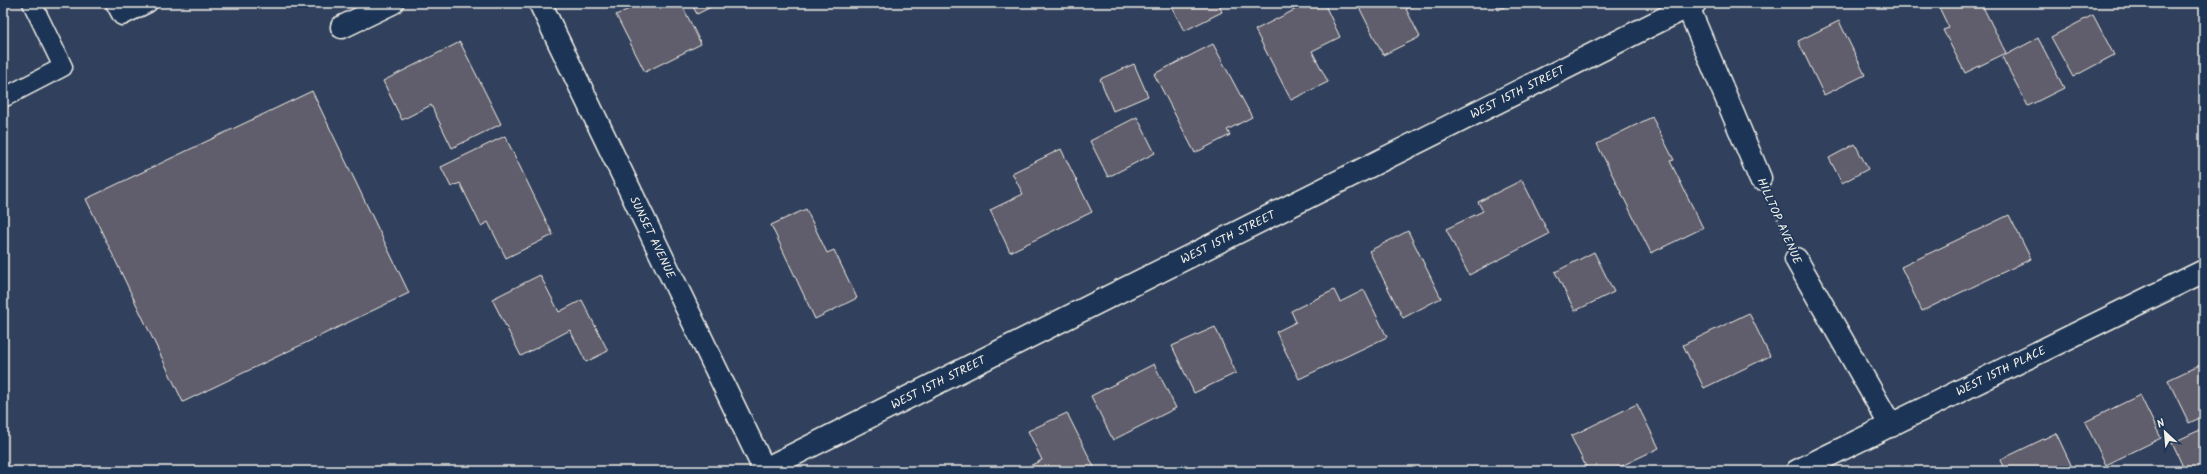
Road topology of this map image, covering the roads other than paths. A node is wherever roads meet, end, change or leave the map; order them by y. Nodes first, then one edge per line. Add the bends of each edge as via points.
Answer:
1 (32, 3) edge
2 (115, 3) edge
3 (148, 3) edge
4 (392, 3) edge
5 (540, 3) edge
6 (1691, 5) edge
7 (342, 27) dead end
8 (3, 98) edge
9 (1760, 178) road end
10 (1796, 259) road end
11 (2204, 271) edge
12 (1891, 426) junction
13 (764, 470) edge
14 (1798, 471) edge

1 - 8 lane via 63,66
2 - 3 lane via 122,16
4 - 7 street
5 - 13 street, SUNSET AVENUE
6 - 9 street, HILLTOP AVENUE
6 - 13 street, WEST 15TH STREET
10 - 12 street, HILLTOP AVENUE
11 - 12 street, WEST 15TH PLACE
12 - 14 street, WEST 15TH PLACE

